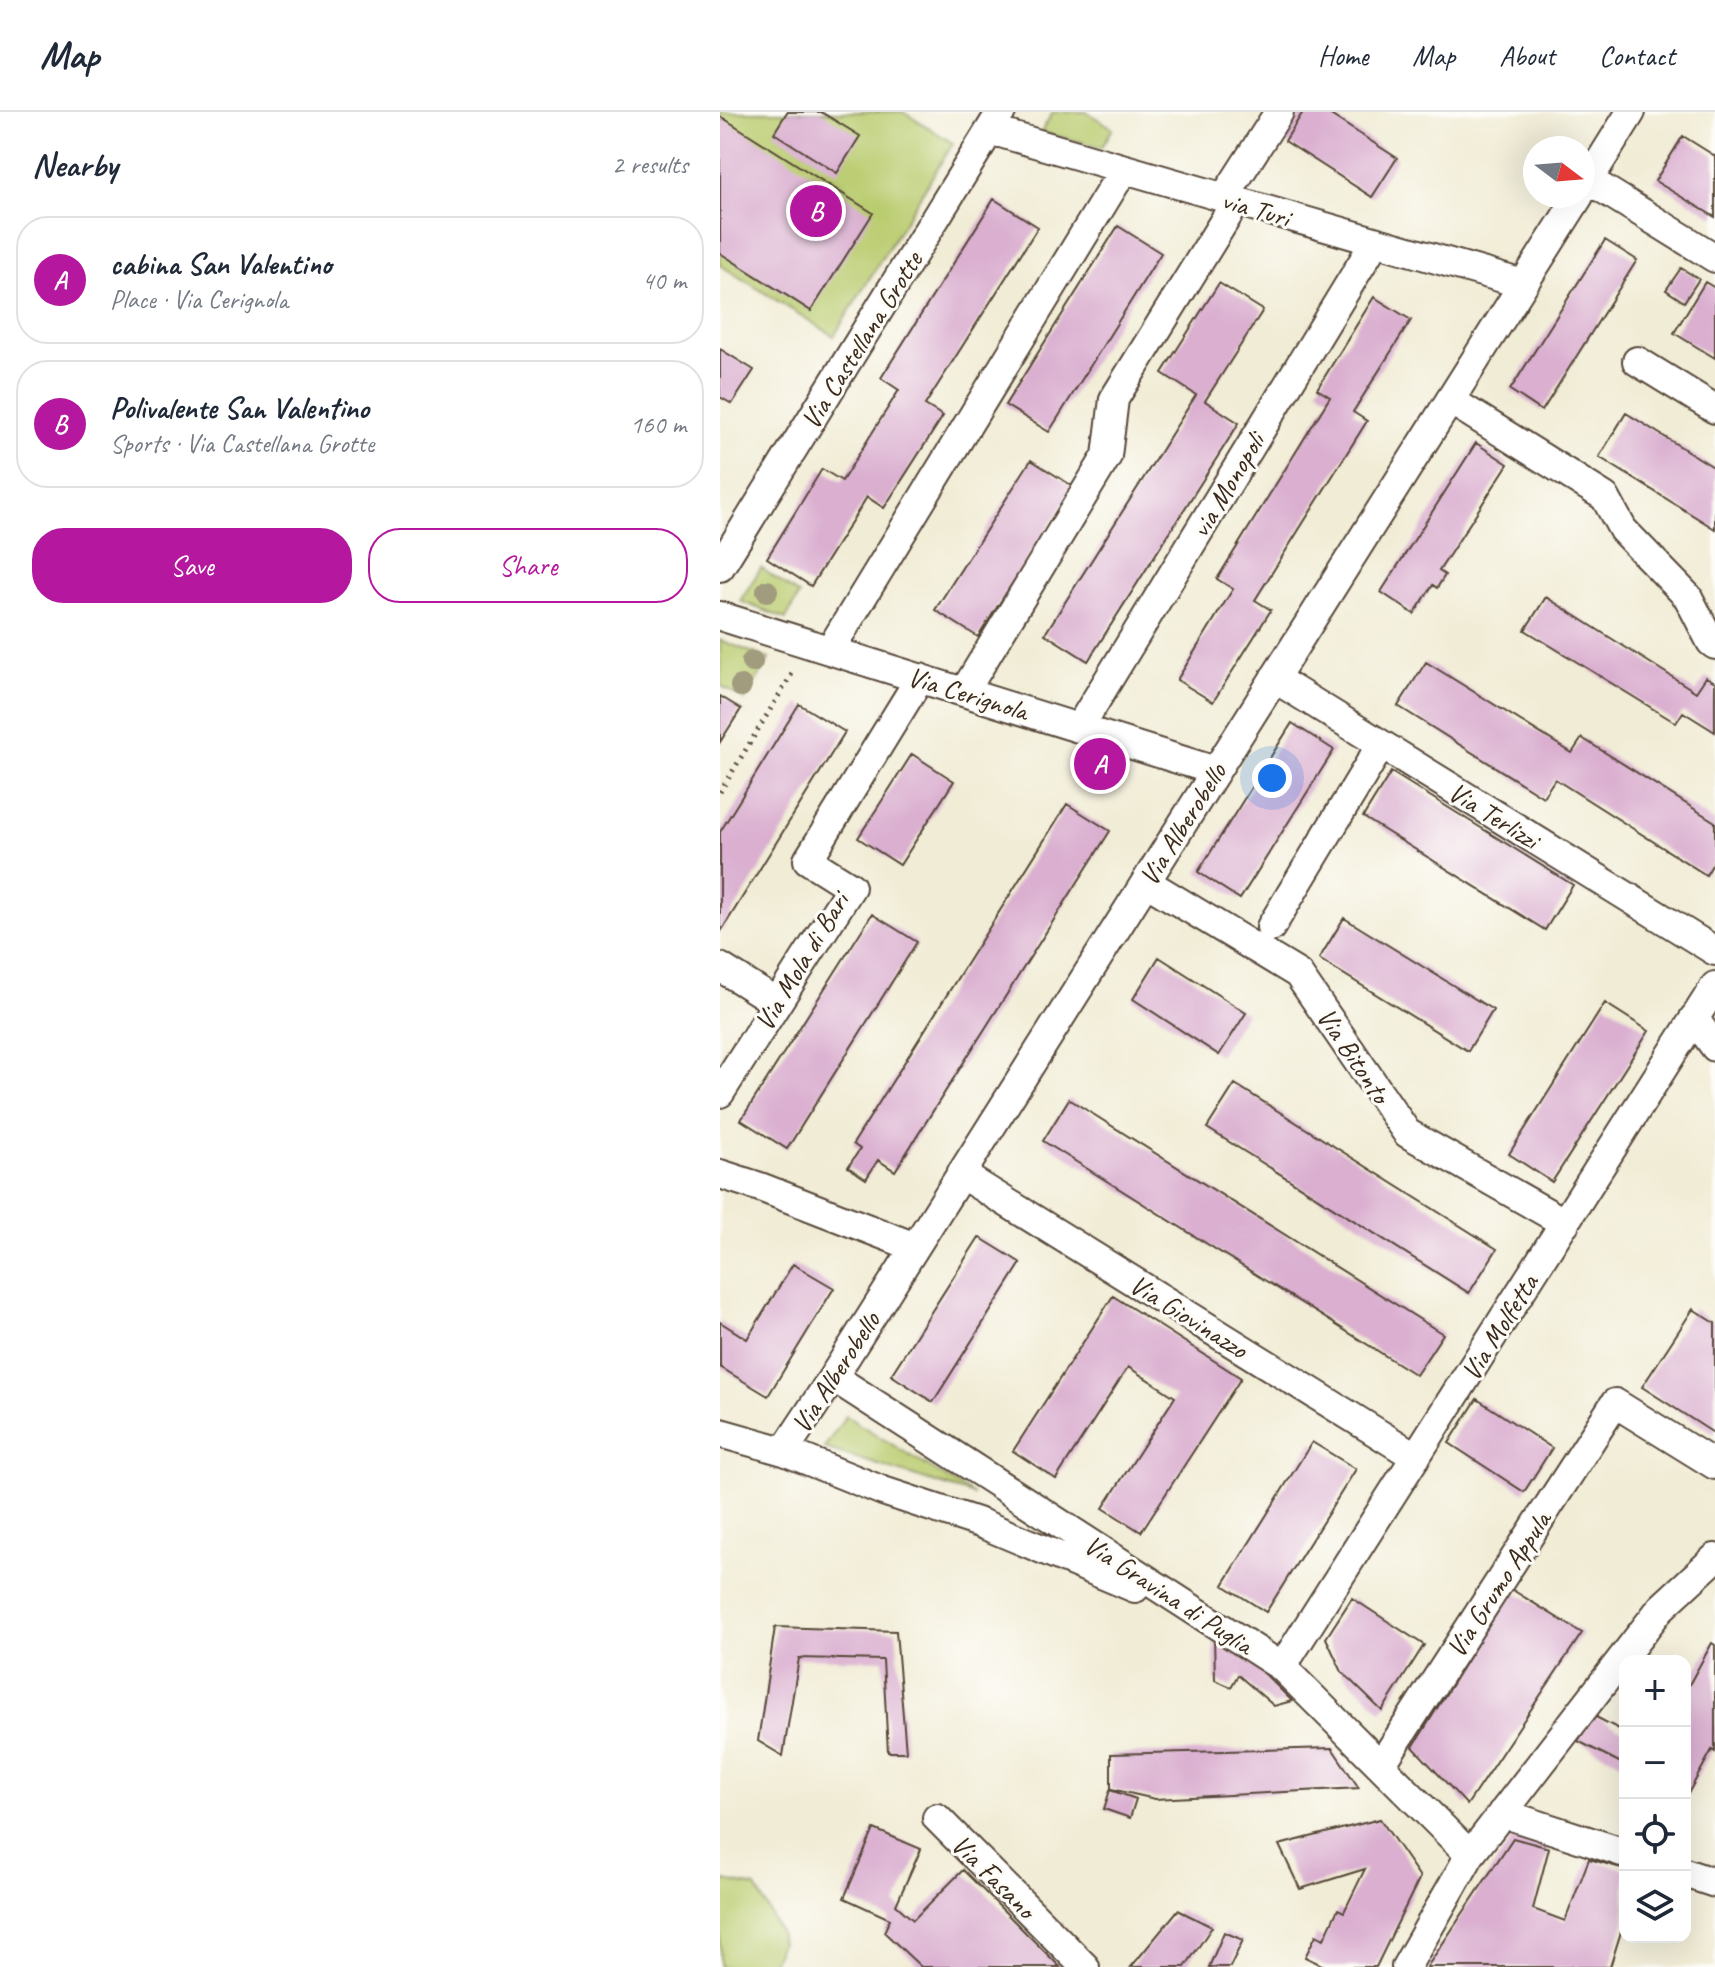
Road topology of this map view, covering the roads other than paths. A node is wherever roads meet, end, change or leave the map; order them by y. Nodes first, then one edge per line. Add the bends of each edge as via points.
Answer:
1 (1279, 112) edge
2 (1631, 112) edge
3 (995, 121) edge
4 (1124, 169) junction
5 (1595, 169) edge
6 (1595, 194) edge
7 (1230, 200) junction
8 (1570, 208) edge
9 (1375, 242) junction
10 (1715, 258) edge
11 (1523, 284) junction
12 (1637, 361) dead end
13 (1450, 400) junction
14 (1715, 409) edge
15 (720, 567) edge
16 (720, 616) edge
17 (1715, 645) edge
18 (820, 647) junction
19 (920, 678) junction
20 (1274, 678) junction
21 (964, 692) junction
22 (1079, 728) junction
23 (1381, 745) junction
24 (1216, 771) junction
25 (1146, 882) junction
26 (1271, 927) dead end
27 (1715, 951) edge
28 (720, 967) edge
29 (1715, 986) edge
30 (777, 1003) junction
31 (1694, 1018) junction
32 (1715, 1047) edge
33 (720, 1093) edge
34 (720, 1174) edge
35 (961, 1174) junction
36 (1565, 1223) junction
37 (915, 1247) junction
38 (833, 1377) junction
39 (720, 1433) edge
40 (784, 1451) junction
41 (1416, 1457) junction
42 (1715, 1465) edge
43 (1715, 1558) edge
44 (1203, 1617) junction
45 (1282, 1667) junction
46 (1381, 1765) junction
47 (1502, 1813) junction
48 (937, 1818) dead end
49 (1619, 1851) edge
50 (1470, 1855) junction
51 (1691, 1875) edge
52 (1715, 1883) edge
53 (1085, 1967) edge
54 (1406, 1967) edge

1 - 7 street
2 - 5 street, Via Alberobello
3 - 4 street, via Turi
3 - 15 street, Via Castellana Grotte
4 - 7 street, via Turi
4 - 18 street
6 - 10 street
7 - 9 street, via Turi
7 - 21 street via 1114,399 1107,456
8 - 11 street, Via Alberobello
9 - 11 street, via Turi
9 - 22 street, via Monopoli
11 - 13 street, Via Alberobello
12 - 14 street
13 - 17 street via 1605,497 1623,530 1688,597
13 - 20 street, Via Alberobello
16 - 18 street, Via Cerignola
18 - 19 street, Via Cerignola
19 - 21 street, Via Cerignola
19 - 30 street, Via Mola di Bari via 808,860 851,887
20 - 23 street, Via Terlizzi
20 - 24 street, Via Alberobello
21 - 22 street, Via Cerignola
22 - 24 street, Via Cerignola
23 - 26 street
23 - 27 street, Via Terlizzi
24 - 25 street, Via Alberobello
25 - 35 street, Via Alberobello
25 - 36 street, Via Bitonto via 1298,974 1407,1133
28 - 30 street
29 - 31 street, Via Molfetta
30 - 33 street, Via Mola di Bari
31 - 32 street
31 - 36 street, Via Molfetta
34 - 37 street
35 - 37 street, Via Alberobello
35 - 41 street, Via Giovinazzo
36 - 41 street, Via Molfetta
37 - 38 street, Via Alberobello
38 - 40 street, Via Alberobello
38 - 44 street, Via Gravina di Puglia
39 - 40 street
40 - 44 street via 980,1523
41 - 45 street, Via Molfetta
42 - 46 street, Via Grumo Appula via 1615,1403
43 - 47 street via 1661,1608
44 - 45 street, Via Gravina di Puglia
45 - 46 street, Via Gravina di Puglia
46 - 50 street, Via Gravina di Puglia
47 - 49 street
47 - 50 street
48 - 53 street, Via Fasano
50 - 54 street
51 - 52 street

